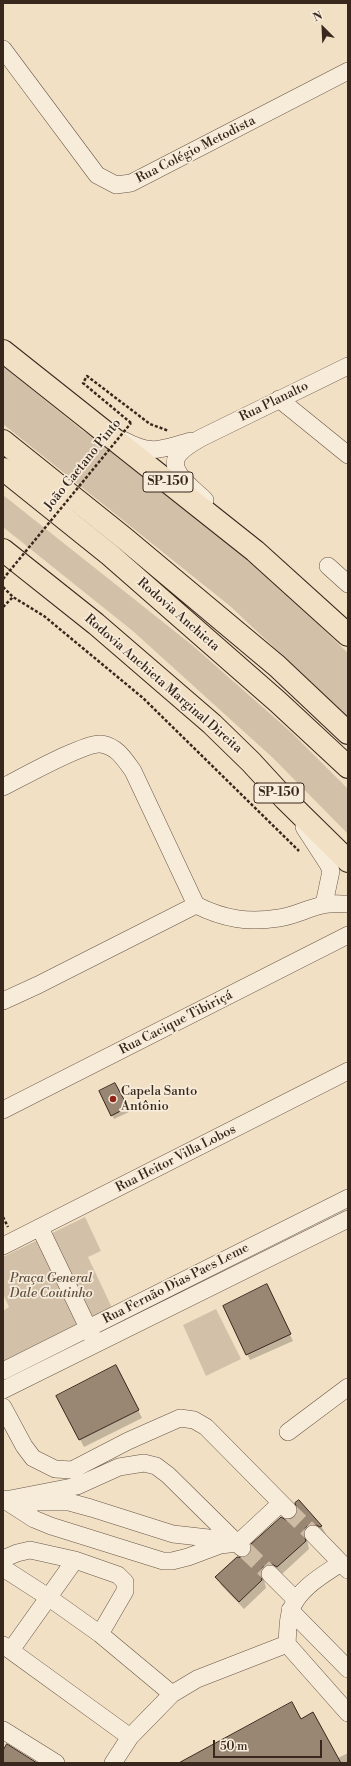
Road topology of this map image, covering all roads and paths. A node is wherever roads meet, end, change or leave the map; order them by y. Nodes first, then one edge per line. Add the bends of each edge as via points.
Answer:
1 (3, 50) edge
2 (348, 72) edge
3 (3, 351) edge
4 (348, 366) edge
5 (279, 399) junction
6 (94, 424) junction
7 (150, 424) dead end
8 (201, 438) junction
9 (3, 441) edge
10 (348, 455) edge
11 (3, 469) edge
12 (3, 550) edge
13 (255, 551) junction
14 (328, 566) dead end
15 (3, 579) edge
16 (348, 584) edge
17 (3, 587) edge
18 (13, 597) junction
19 (3, 607) edge
20 (348, 635) edge
21 (348, 733) edge
22 (348, 767) edge
23 (3, 787) edge
24 (285, 799) junction
25 (301, 852) dead end
26 (348, 861) edge
27 (324, 904) junction
28 (348, 904) edge
29 (196, 905) junction
30 (348, 935) edge
31 (3, 1001) edge
32 (348, 1071) edge
33 (3, 1110) edge
34 (348, 1198) edge
35 (348, 1219) edge
36 (40, 1228) junction
37 (3, 1246) edge
38 (88, 1328) junction
39 (96, 1344) junction
40 (3, 1370) edge
41 (348, 1387) edge
42 (3, 1390) edge
43 (3, 1407) edge
44 (288, 1432) dead end
45 (4, 1500) edge
46 (312, 1534) tunnel mouth
47 (241, 1546) junction
48 (3, 1559) edge
49 (75, 1560) junction
50 (345, 1567) edge
51 (3, 1568) edge
52 (270, 1574) tunnel mouth
53 (48, 1597) junction
54 (293, 1605) junction
55 (100, 1634) junction
56 (287, 1644) junction
57 (7, 1648) edge
58 (348, 1669) edge
59 (172, 1694) junction
60 (348, 1713) edge
61 (3, 1730) edge
62 (130, 1738) junction
63 (56, 1763) edge
64 (113, 1763) edge

1 - 2 street, Rua Colégio Metodista via 97,175 116,185 131,183
3 - 6 highway, SP-150
4 - 5 street, Rua Planalto
5 - 8 street, Rua Planalto
5 - 10 street
6 - 8 street, Rua Planalto via 129,443 154,451
6 - 13 highway, SP-150
7 - 15 path, João Caetano Pinto, bridge via 87,376 83,383 131,423
8 - 13 street, Rua Planalto via 180,452 175,466 179,474
9 - 21 highway, Rodovia Anchieta via 276,666
11 - 22 highway, Rodovia Anchieta via 110,555
12 - 24 highway, Rodovia Anchieta Marginal Direita / SP-150 via 96,624 212,724
13 - 20 highway, SP-150
14 - 16 street
17 - 18 path
18 - 19 path
18 - 25 path via 44,616 143,698
23 - 29 street via 81,748 101,744 118,751 133,771
24 - 26 highway, Rodovia Anchieta Marginal Direita / SP-150
24 - 27 street via 328,864 331,876
27 - 28 street
27 - 29 street via 280,918 252,920 232,919 213,914
29 - 31 street
30 - 33 street, Rua Cacique Tibiriçá
32 - 36 street, Rua Heitor Villa Lobos
34 - 38 street, Rua Fernão Dias Paes Leme
35 - 39 street, Rua Fernão Dias Paes Leme
36 - 37 street, Rua Heitor Villa Lobos
36 - 38 street
38 - 39 street
38 - 40 street, Rua Fernão Dias Paes Leme
39 - 42 street, Rua Fernão Dias Paes Leme
41 - 44 street
43 - 47 street via 33,1458 55,1469 72,1470 180,1418 194,1420 206,1427 284,1506
45 - 47 street via 68,1502 173,1534 215,1538
45 - 47 street via 34,1519 51,1526 163,1561 188,1557 220,1545
45 - 47 street via 77,1486 120,1467 144,1463 156,1466 168,1475
46 - 50 street
48 - 49 street via 30,1550
49 - 53 street
49 - 55 street via 118,1575 125,1582 125,1591
50 - 54 street via 318,1578
51 - 53 street
52 - 54 street
53 - 55 street
53 - 57 street
54 - 56 street
54 - 58 street
55 - 59 street
56 - 59 street via 197,1679
56 - 60 street
57 - 62 street
59 - 62 street
61 - 63 street
62 - 64 street

